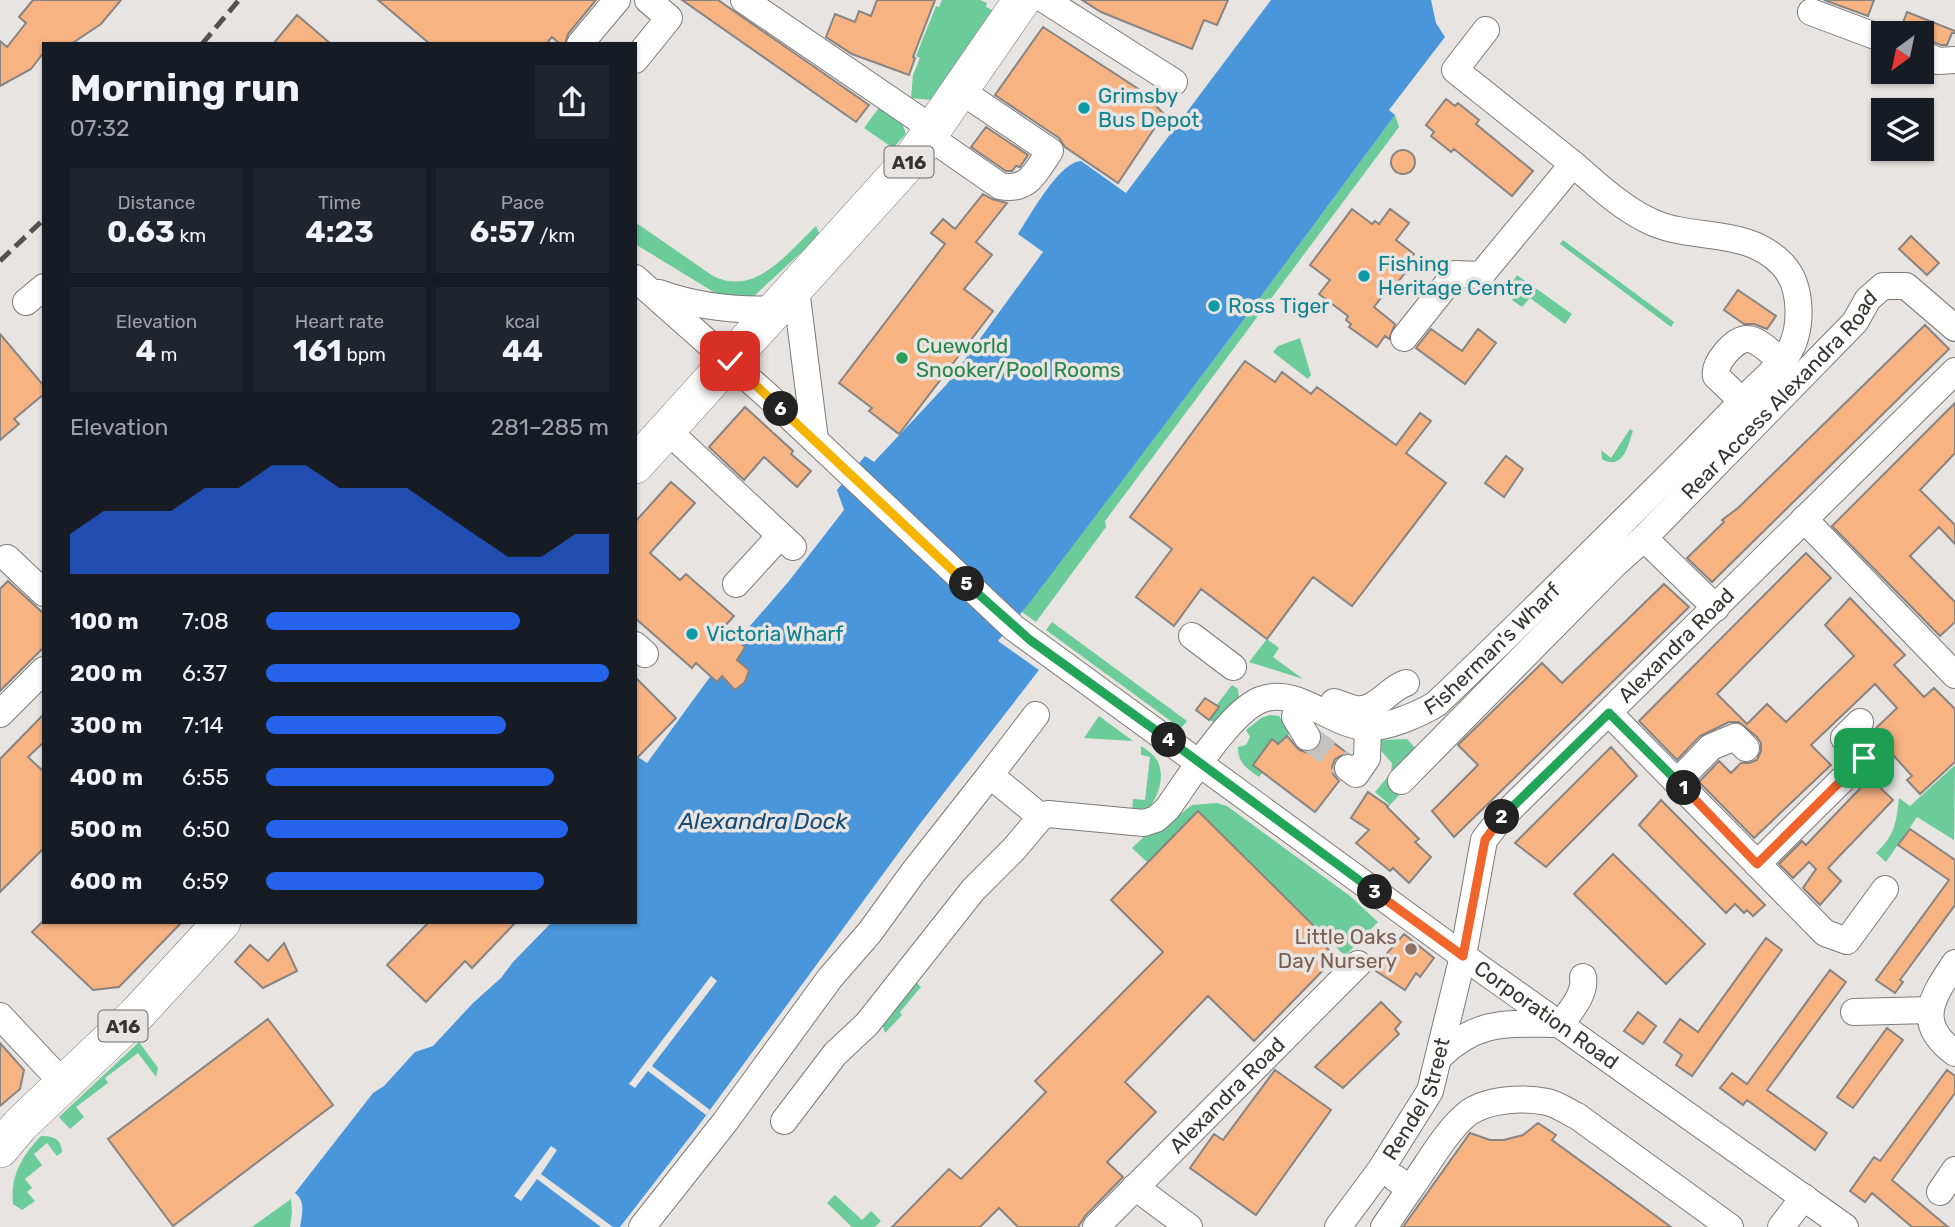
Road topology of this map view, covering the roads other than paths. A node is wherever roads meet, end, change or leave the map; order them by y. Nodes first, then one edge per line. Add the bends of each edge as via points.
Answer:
1 (617, 0) edge
2 (648, 0) edge
3 (744, 0) edge
4 (1022, 0) edge
5 (1045, 0) edge
6 (1811, 12) dead end
7 (1486, 30) dead end
8 (1871, 34) edge
9 (582, 42) edge
10 (637, 58) edge
11 (1934, 59) edge
12 (1955, 60) edge
13 (1174, 82) dead end
14 (961, 91) junction
15 (930, 132) junction
16 (1573, 164) junction
17 (643, 284) edge
18 (787, 299) junction
19 (1955, 328) edge
20 (1405, 338) dead end
21 (730, 361) junction
22 (1780, 361) junction
23 (1955, 371) edge
24 (1742, 401) junction
25 (667, 430) junction
26 (815, 440) junction
27 (637, 463) edge
28 (1804, 519) junction
29 (1644, 538) junction
30 (7, 558) dead end
31 (736, 584) dead end
32 (42, 591) edge
33 (1716, 608) junction
34 (1192, 636) dead end
35 (1951, 664) edge
36 (42, 672) edge
37 (1406, 682) dead end
38 (1258, 701) junction
39 (1302, 702) junction
40 (1609, 713) junction
41 (0, 714) edge
42 (1036, 715) dead end
43 (1367, 728) junction
44 (1852, 730) dead end
45 (1307, 737) tunnel mouth
46 (1746, 748) dead end
47 (1201, 763) junction
48 (1348, 768) dead end
49 (990, 775) junction
50 (1401, 782) dead end
51 (1677, 782) junction
52 (1041, 817) junction
53 (1757, 864) junction
54 (1885, 889) dead end
55 (220, 924) edge
56 (1463, 956) junction
57 (1955, 963) edge
58 (1358, 964) dead end
59 (1583, 977) dead end
60 (1929, 1010) junction
61 (1854, 1012) dead end
62 (0, 1016) edge
63 (1573, 1024) junction
64 (1955, 1053) edge
65 (1439, 1057) junction
66 (63, 1083) junction
67 (784, 1121) dead end
68 (10, 1137) edge
69 (0, 1167) edge
70 (1381, 1169) junction
71 (1135, 1187) junction
72 (1410, 1189) junction
73 (1804, 1197) junction
74 (642, 1227) edge
75 (1096, 1227) edge
76 (1189, 1227) edge
77 (1338, 1227) edge
78 (1384, 1227) edge
79 (1730, 1227) edge
80 (1781, 1227) edge
81 (1845, 1227) edge

1 - 9 street
2 - 10 street via 669,18
3 - 15 street
4 - 14 highway, A16
5 - 13 street
6 - 8 street
7 - 16 street, Fisherman's Wharf via 1455,70
11 - 12 street
14 - 15 highway, A16
14 - 15 street via 1050,151 1028,183 1012,189 1000,186
15 - 18 highway, A16 via 915,155
16 - 20 street via 1481,275 1455,274
16 - 22 street, Fisherman's Wharf via 1635,214 1678,230 1744,241 1782,264 1792,276 1798,314 1795,337
17 - 18 street via 681,301 713,308 745,310
17 - 21 street, Corporation Road
18 - 21 highway, A16
18 - 26 street
19 - 29 street, Rear Access Alexandra Road via 1906,286 1882,286 1855,322
21 - 25 highway, A16
21 - 26 street, Corporation Road
22 - 24 street, Fisherman's Wharf
22 - 24 street via 1751,340 1744,339 1730,350 1716,365 1716,376
23 - 28 street, Alexandra Road
24 - 43 street, Fisherman's Wharf via 1436,704 1416,716
25 - 27 highway, A16
25 - 31 street via 787,542
26 - 47 street, Corporation Road via 1014,628
28 - 33 street, Alexandra Road
28 - 35 street
29 - 33 street
29 - 50 street, Rear Access Alexandra Road
30 - 32 street
33 - 40 street, Alexandra Road
34 - 38 street via 1237,670
36 - 41 street
37 - 39 street via 1367,709 1322,697
38 - 39 street via 1283,697
38 - 47 street via 1233,721
39 - 43 street
39 - 45 street via 1295,717
40 - 51 street
40 - 56 street, Alexandra Road via 1500,819 1485,840
42 - 49 street
43 - 48 street via 1367,758 1356,774
44 - 53 street via 1864,758
46 - 51 street via 1735,737 1711,747
47 - 52 street via 1167,809 1144,823
47 - 56 street, Corporation Road
49 - 52 street
49 - 74 street
51 - 53 street
52 - 67 street via 973,890
53 - 54 street via 1825,933 1847,941
55 - 66 highway, A16
56 - 63 street, Corporation Road
56 - 65 street, Rendel Street
57 - 60 street
58 - 71 street, Alexandra Road
59 - 63 street
60 - 61 street
60 - 64 street via 1942,1044
62 - 66 street
63 - 65 street via 1491,1026 1465,1035
63 - 73 street, Corporation Road
65 - 70 street, Rendel Street via 1430,1091
66 - 68 highway, A16
68 - 69 highway, A16
70 - 72 street
70 - 77 street, Rendel Street
71 - 75 street, Alexandra Road
71 - 76 street
72 - 78 street
72 - 79 street via 1469,1112 1517,1100 1549,1102 1577,1116
73 - 80 street
73 - 81 street, Corporation Road

